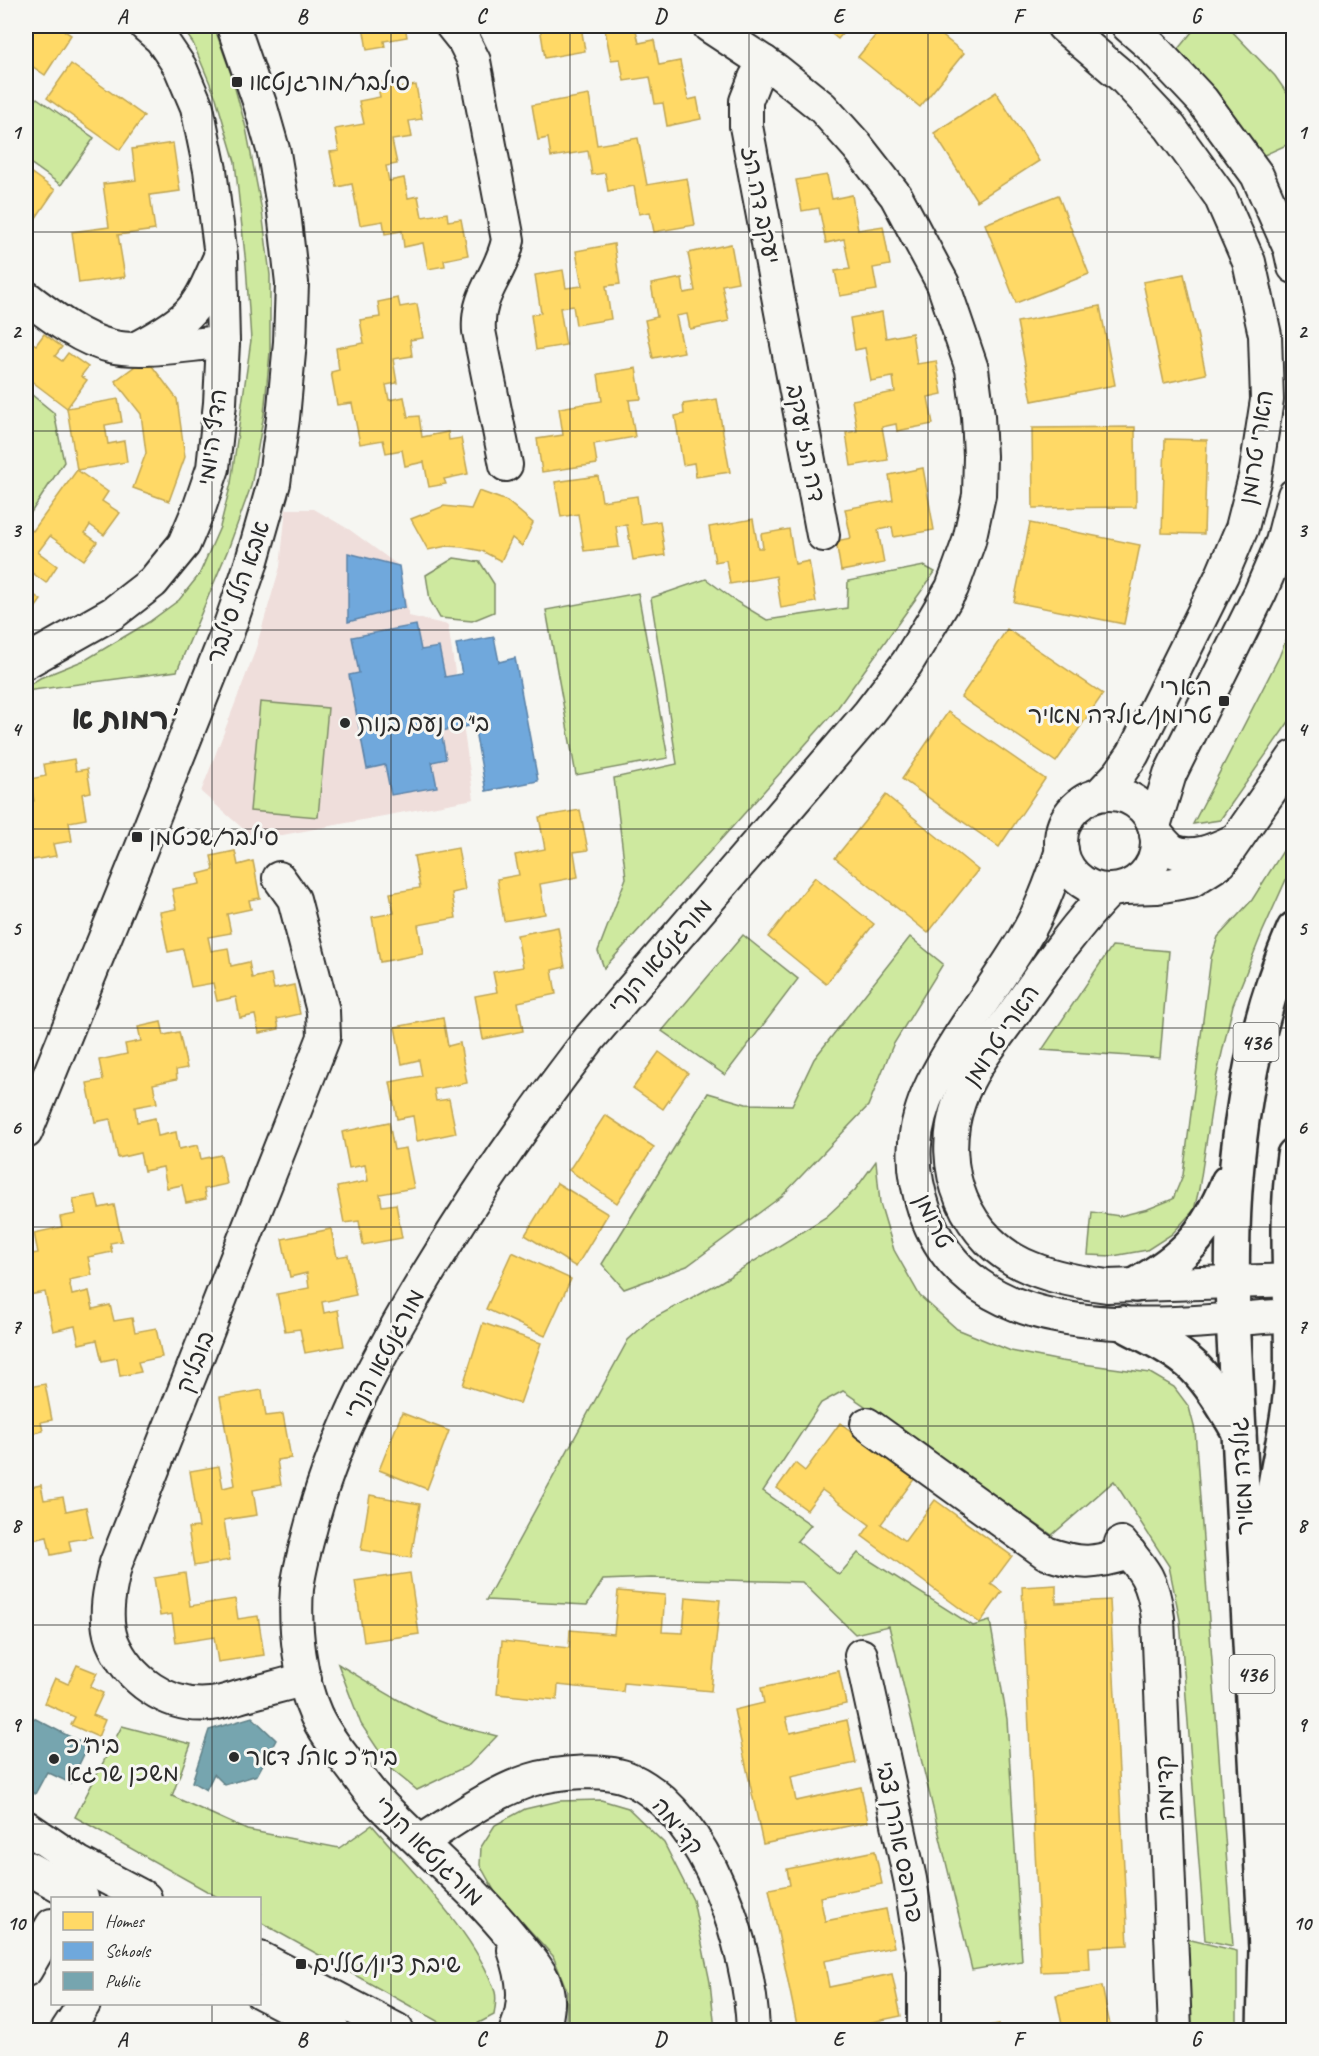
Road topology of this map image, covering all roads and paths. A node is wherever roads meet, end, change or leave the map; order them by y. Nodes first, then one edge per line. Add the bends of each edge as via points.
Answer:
1 (146, 26) edge
2 (233, 26) edge
3 (452, 26) edge
4 (709, 26) edge
5 (1062, 26) edge
6 (1128, 26) edge
7 (764, 62) junction
8 (221, 256) junction
9 (1293, 267) edge
10 (26, 297) edge
11 (223, 342) junction
12 (135, 349) junction
13 (788, 351) joint
14 (507, 465) dead end
15 (1293, 495) edge
16 (823, 535) dead end
17 (26, 662) edge
18 (1293, 757) edge
19 (1100, 794) junction
20 (1155, 830) junction
21 (1240, 838) junction
22 (1062, 850) junction
23 (279, 878) dead end
24 (1117, 889) junction
25 (1293, 929) edge
26 (977, 1010) joint
27 (26, 1132) edge
28 (1236, 1161) junction
29 (1293, 1162) edge
30 (1291, 1280) edge
31 (1232, 1282) junction
32 (1136, 1285) junction
33 (1292, 1315) edge
34 (1233, 1318) junction
35 (1122, 1323) junction
36 (1290, 1423) edge
37 (867, 1424) dead end
38 (1240, 1435) junction
39 (861, 1655) dead end
40 (305, 1679) junction
41 (26, 1827) edge
42 (420, 1842) junction
43 (40, 1881) edge
44 (77, 1897) edge
45 (141, 1897) edge
46 (496, 1918) junction
47 (51, 1927) edge
48 (261, 1959) edge
49 (26, 1970) edge
50 (261, 1993) edge
51 (83, 2005) edge
52 (67, 2031) edge
53 (333, 2031) edge
54 (397, 2031) edge
55 (516, 2031) edge
56 (544, 2031) edge
57 (753, 2031) edge
58 (924, 2031) edge
59 (1175, 2031) edge
60 (1264, 2031) edge
61 (1290, 2031) edge

1 - 8 street, הדף היומי via 180,67 197,107
2 - 27 street, אבא הלל סילבר via 274,153 292,283 290,342 274,483 228,631
3 - 14 street via 474,61 508,240 478,315
4 - 7 street, מורגנטאו הנרי
5 - 19 street, הארי טרומן via 1123,77 1162,119 1220,196 1249,262 1265,335 1267,400 1242,528 1133,754
6 - 9 street via 1202,100 1257,175 1290,249
7 - 13 street, יעקב דה הז via 746,101 746,126
7 - 40 street, מורגנטאו הנרי via 822,107 857,146 896,196 943,284 972,369 978,416 979,495 969,541 952,588 907,663 869,713 590,1038 501,1159 412,1299 373,1368 340,1440 315,1514 297,1588 299,1648
8 - 11 street, הדף היומי
8 - 12 street via 189,313
10 - 12 street via 90,338 110,346
11 - 12 street
11 - 17 street, הדף היומי via 213,468 184,543 153,582 121,607
13 - 16 street, דה הז יעקב
15 - 20 street, הארי טרומן via 1282,542 1170,774
18 - 21 street
19 - 20 street via 1130,799 1142,807
19 - 22 street via 1070,814 1061,835
20 - 21 street via 1172,850 1182,853 1214,850
20 - 24 street via 1156,849 1148,870 1138,881
21 - 24 street via 1221,862 1191,881
22 - 24 street via 1066,865 1076,877 1095,888
22 - 26 street, הארי טרומן via 1042,904 1022,942
23 - 40 street, בובליק via 294,899 322,1011 324,1037 116,1563 108,1617 112,1640 124,1660 136,1676 167,1698 211,1704
24 - 32 street, הארי טרומן via 1074,930 970,1074 953,1124 951,1160 957,1191 967,1213 1005,1254 1030,1268 1080,1282
25 - 28 main road, גולדה מאיר / 436 via 1255,1044
26 - 35 street, טרומן via 932,1086 919,1119 913,1155 917,1188 928,1221 961,1269 1008,1301 1060,1317
28 - 31 main road, גולדה מאיר / 436
28 - 32 main road via 1221,1201 1199,1237 1172,1263
29 - 30 main road, גולדה מאיר / 436
30 - 31 street, הארי טרומן
30 - 33 main road, גולדה מאיר / 436
31 - 32 street, הארי טרומן
31 - 34 main road, גולדה מאיר / 436
33 - 34 street
33 - 36 main road, גולדה מאיר / 436
34 - 35 street
34 - 38 main road, גולדה מאיר / 436
35 - 38 main road via 1194,1367
36 - 61 main road, גולדה מאיר / 436 via 1273,1499 1270,1576 1289,1899
37 - 59 street, קדימה via 1046,1553 1088,1563 1125,1548 1144,1570 1155,1592 1158,1618
38 - 60 main road, גולדה מאיר / 436 via 1266,1949
39 - 58 street, פרופס אהרן צבי via 910,1879 924,1971
40 - 42 street, מורגנטאו הנרי via 316,1716 331,1741 375,1798
41 - 45 street
42 - 46 street, מורגנטאו הנרי
42 - 57 street, קדימה via 480,1804 532,1780 602,1773 629,1778 673,1812 711,1868 741,1950
43 - 44 street
46 - 55 street via 512,1944 524,1987 523,2011
46 - 56 street via 536,1967 547,1990
47 - 49 street
48 - 54 street
50 - 53 street
51 - 52 street

